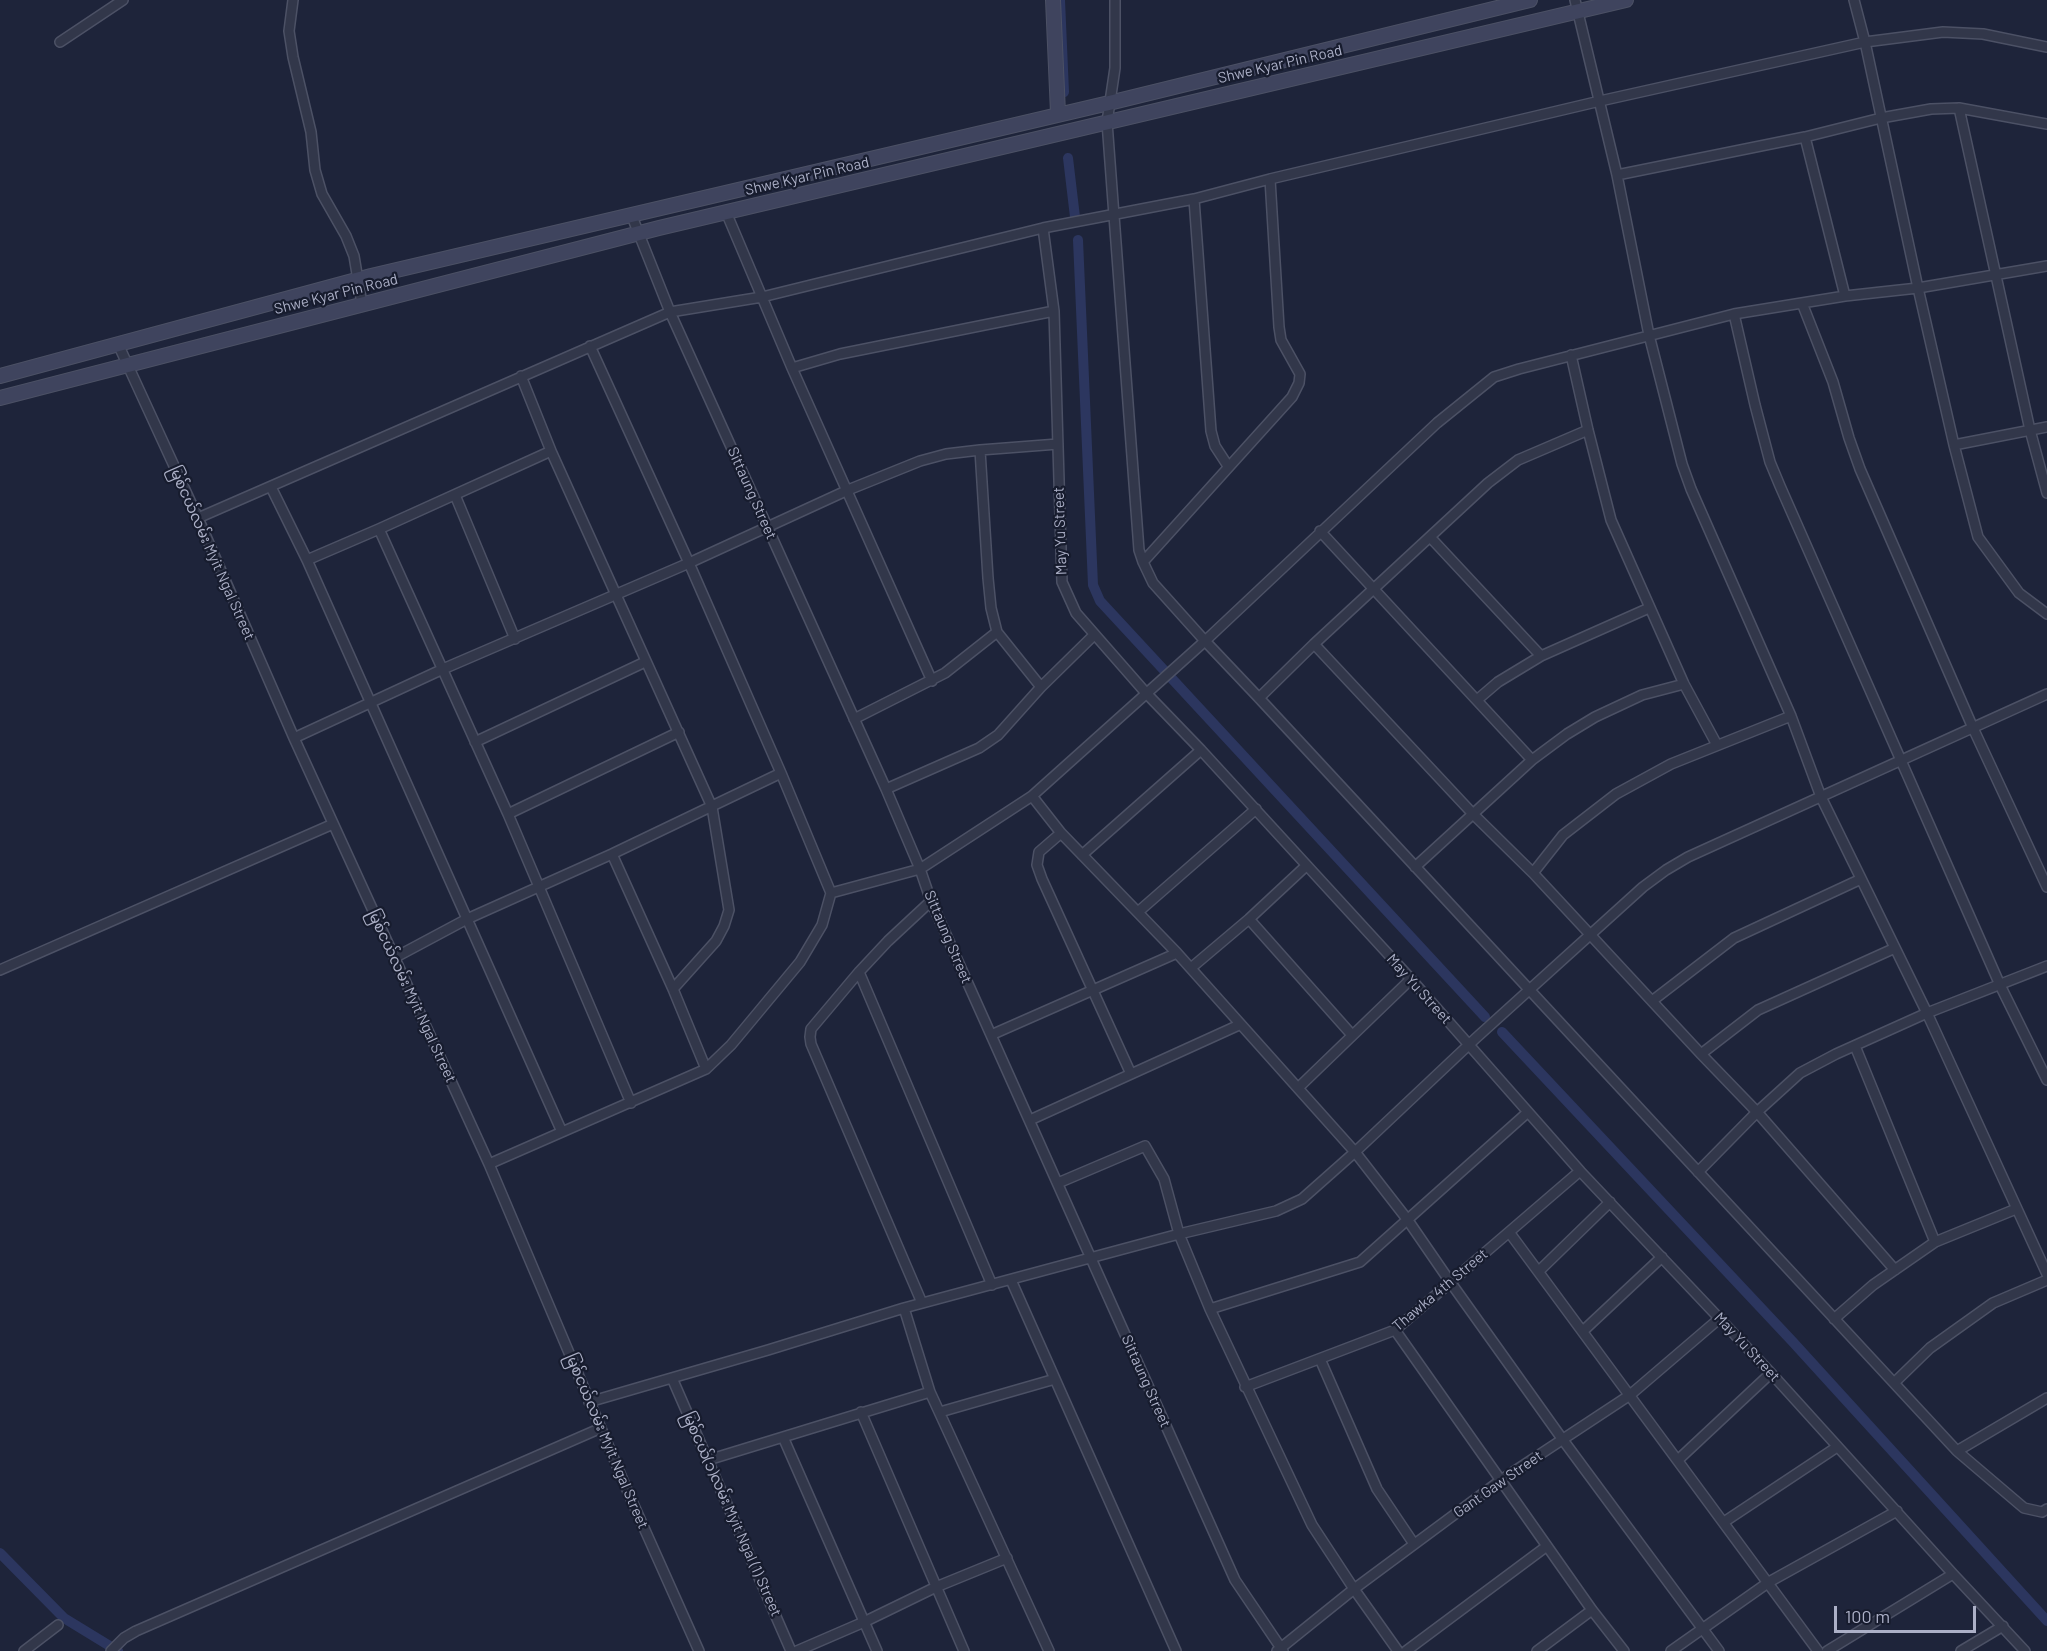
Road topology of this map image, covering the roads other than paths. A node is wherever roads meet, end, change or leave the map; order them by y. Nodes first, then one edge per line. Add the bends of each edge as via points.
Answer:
1 (123, 0) edge
2 (1053, 0) edge
3 (1115, 0) edge
4 (1530, 0) edge
5 (1626, 0) edge
6 (1854, 0) edge
7 (291, 1) edge
8 (1576, 6) edge
9 (60, 42) dead end
10 (1865, 42) junction
11 (2047, 46) edge
12 (1600, 101) junction
13 (1109, 103) junction
14 (1959, 108) junction
15 (1058, 113) junction
16 (1881, 118) junction
17 (1107, 122) junction
18 (2047, 124) edge
19 (1805, 137) junction
20 (1617, 175) junction
21 (1270, 179) junction
22 (1194, 199) junction
23 (726, 212) junction
24 (1115, 213) junction
25 (631, 214) junction
26 (1043, 228) junction
27 (638, 233) junction
28 (2047, 266) edge
29 (1995, 275) junction
30 (358, 279) junction
31 (1917, 288) junction
32 (1845, 296) junction
33 (762, 297) junction
34 (1802, 303) junction
35 (362, 304) junction
36 (1054, 310) junction
37 (670, 312) junction
38 (1734, 314) junction
39 (1649, 334) junction
40 (118, 344) junction
41 (590, 346) junction
42 (1571, 355) junction
43 (126, 366) junction
44 (792, 368) junction
45 (0, 376) edge
46 (521, 376) junction
47 (0, 399) edge
48 (2047, 427) edge
49 (1588, 430) junction
50 (2030, 430) junction
51 (1058, 444) junction
52 (1954, 444) junction
53 (980, 450) junction
54 (551, 451) junction
55 (1228, 466) junction
56 (271, 487) junction
57 (848, 490) junction
58 (2047, 493) edge
59 (454, 495) junction
60 (198, 518) junction
61 (767, 528) junction
62 (379, 529) junction
63 (1320, 531) junction
64 (1430, 537) junction
65 (307, 560) junction
66 (1143, 562) junction
67 (689, 563) junction
68 (1374, 590) junction
69 (615, 594) junction
70 (1649, 608) junction
71 (2047, 614) edge
72 (997, 632) junction
73 (1094, 635) junction
74 (515, 639) junction
75 (1205, 641) junction
76 (1314, 644) junction
77 (1541, 656) junction
78 (645, 662) junction
79 (443, 669) junction
80 (932, 681) junction
81 (1684, 684) junction
82 (1041, 687) junction
83 (1146, 693) junction
84 (2047, 696) edge
85 (1259, 698) junction
86 (1477, 700) junction
87 (370, 704) junction
88 (1791, 716) junction
89 (854, 719) junction
90 (1973, 728) junction
91 (679, 732) junction
92 (294, 738) junction
93 (476, 742) junction
94 (1717, 745) junction
95 (1201, 750) junction
96 (1532, 760) junction
97 (1902, 760) junction
98 (781, 773) junction
99 (886, 789) junction
100 (1032, 796) junction
101 (1821, 797) junction
102 (712, 807) junction
103 (1256, 810) junction
104 (508, 814) junction
105 (1473, 814) junction
106 (333, 824) junction
107 (1061, 833) junction
108 (612, 854) junction
109 (1082, 855) junction
110 (1306, 866) junction
111 (1414, 867) junction
112 (920, 869) junction
113 (1533, 873) junction
114 (1861, 879) junction
115 (539, 886) junction
116 (2047, 887) edge
117 (831, 893) junction
118 (931, 901) junction
119 (1138, 912) junction
120 (467, 919) junction
121 (1249, 919) junction
122 (1591, 935) junction
123 (1895, 948) junction
124 (1177, 953) junction
125 (394, 958) junction
126 (2047, 966) edge
127 (1191, 968) junction
128 (0, 970) edge
129 (859, 972) junction
130 (1411, 979) junction
131 (2000, 985) junction
132 (673, 989) junction
133 (1093, 990) junction
134 (1530, 990) junction
135 (1652, 1001) junction
136 (1927, 1013) junction
137 (1239, 1024) junction
138 (991, 1035) junction
139 (1352, 1035) junction
140 (1468, 1045) junction
141 (1855, 1046) junction
142 (1701, 1054) junction
143 (706, 1069) junction
144 (1131, 1074) junction
145 (2047, 1080) edge
146 (1298, 1088) junction
147 (631, 1103) junction
148 (1527, 1112) junction
149 (1757, 1112) junction
150 (1030, 1120) junction
151 (562, 1132) junction
152 (1355, 1152) junction
153 (489, 1164) junction
154 (1580, 1171) junction
155 (1698, 1172) junction
156 (1058, 1183) junction
157 (1610, 1202) junction
158 (2016, 1209) junction
159 (1407, 1219) junction
160 (1509, 1232) junction
161 (1179, 1234) junction
162 (1935, 1242) junction
163 (1662, 1257) junction
164 (1091, 1259) junction
165 (1895, 1270) junction
166 (1539, 1271) junction
167 (2047, 1274) edge
168 (1011, 1280) junction
169 (2047, 1280) edge
170 (1451, 1283) junction
171 (992, 1285) junction
172 (922, 1303) junction
173 (904, 1308) junction
174 (1210, 1309) junction
175 (1720, 1318) junction
176 (1834, 1319) junction
177 (1395, 1330) junction
178 (1583, 1331) junction
179 (1320, 1359) junction
180 (1771, 1373) junction
181 (672, 1378) junction
182 (1054, 1379) junction
183 (1894, 1382) junction
184 (1245, 1388) junction
185 (930, 1392) junction
186 (1630, 1395) junction
187 (2047, 1398) edge
188 (589, 1402) junction
189 (861, 1412) junction
190 (940, 1412) junction
191 (601, 1428) junction
192 (783, 1437) junction
193 (1563, 1440) junction
194 (1837, 1447) junction
195 (1957, 1451) junction
196 (1679, 1459) junction
197 (708, 1460) junction
198 (1501, 1480) junction
199 (2047, 1509) edge
200 (1897, 1511) junction
201 (1724, 1522) junction
202 (1414, 1544) junction
203 (1547, 1546) junction
204 (1007, 1558) junction
205 (1953, 1574) junction
206 (1769, 1582) junction
207 (936, 1587) junction
208 (1354, 1589) junction
209 (1592, 1610) junction
210 (864, 1622) junction
211 (58, 1625) dead end
212 (2003, 1626) junction
213 (1702, 1629) junction
214 (1280, 1650) edge
215 (24, 1651) edge
216 (111, 1651) edge
217 (699, 1651) edge
218 (791, 1651) edge
219 (797, 1651) edge
220 (877, 1651) edge
221 (964, 1651) edge
222 (1049, 1651) edge
223 (1176, 1651) edge
224 (1398, 1651) edge
225 (1406, 1651) edge
226 (1537, 1651) edge
227 (1624, 1651) edge
228 (1671, 1651) edge
229 (1719, 1651) edge
230 (1818, 1651) edge
231 (1827, 1651) edge
232 (1961, 1651) edge
233 (2025, 1651) edge

1 - 9 street
2 - 15 street
3 - 13 street via 1115,68
4 - 13 street, Shwe Kyar Pin Road
5 - 8 street, Shwe Kyar Pin Road
6 - 10 street
7 - 30 street via 291,48 311,132 315,170 322,194 354,256
8 - 12 street
8 - 17 street, Shwe Kyar Pin Road
10 - 11 street via 1943,32 1983,34
10 - 12 street
10 - 16 street
12 - 20 street
12 - 21 street
13 - 15 street, Shwe Kyar Pin Road
13 - 17 street
14 - 16 street
14 - 18 street
14 - 29 street
15 - 25 street, Shwe Kyar Pin Road
16 - 19 street
16 - 31 street
17 - 23 street, Shwe Kyar Pin Road
17 - 24 street
19 - 20 street
19 - 32 street
20 - 39 street
21 - 22 street
21 - 55 street via 1279,327 1281,340 1300,374 1299,383 1293,397
22 - 24 street
22 - 55 street via 1210,431
23 - 27 street, Shwe Kyar Pin Road
23 - 33 street
24 - 26 street
24 - 66 street via 1139,550
25 - 27 street, Sittaung Street
25 - 30 street, Shwe Kyar Pin Road
26 - 33 street
26 - 36 street, May Yu Street
27 - 35 street, Shwe Kyar Pin Road
27 - 37 street, Sittaung Street
28 - 29 street
29 - 31 street
29 - 50 street
30 - 35 street
30 - 40 street, Shwe Kyar Pin Road
31 - 32 street
31 - 52 street
32 - 34 street
33 - 37 street
33 - 44 street
34 - 38 street
34 - 90 street via 1833,382 1860,469
35 - 43 street, Shwe Kyar Pin Road
36 - 44 street via 840,354
36 - 51 street, May Yu Street
37 - 41 street
37 - 61 street, Sittaung Street
38 - 39 street
38 - 97 street via 1770,462
39 - 42 street
39 - 88 street via 1691,489
40 - 43 street, မြစ်ငယ်လမ်း Myit Ngal Street
40 - 45 street, Shwe Kyar Pin Road
41 - 46 street
41 - 67 street
42 - 49 street
42 - 63 street via 1494,377 1437,423
43 - 47 street, Shwe Kyar Pin Road
43 - 60 street, မြစ်ငယ်လမ်း Myit Ngal Street
44 - 57 street
46 - 54 street
46 - 56 street
48 - 50 street
49 - 64 street via 1518,460
49 - 70 street via 1611,520
50 - 52 street
50 - 58 street
51 - 53 street
51 - 73 street, May Yu Street via 1062,582 1076,613
52 - 71 street via 1978,537 2019,593
53 - 57 street via 920,461
53 - 72 street via 988,578
54 - 59 street
54 - 69 street
55 - 66 street
56 - 60 street
56 - 65 street
57 - 61 street
57 - 80 street
59 - 62 street
59 - 74 street
60 - 92 street, မြစ်ငယ်လမ်း Myit Ngal Street
61 - 67 street
61 - 89 street, Sittaung Street
62 - 65 street
62 - 79 street
63 - 68 street
63 - 75 street
64 - 68 street
64 - 77 street
65 - 87 street
66 - 75 street via 1153,583
67 - 69 street
67 - 98 street
68 - 76 street
68 - 86 street
69 - 74 street
69 - 78 street
70 - 77 street
70 - 81 street
72 - 80 street
72 - 82 street
73 - 82 street
73 - 83 street, May Yu Street
74 - 79 street
75 - 83 street
75 - 85 street
76 - 85 street
76 - 105 street
77 - 86 street
78 - 91 street
78 - 93 street
79 - 87 street
79 - 93 street
80 - 89 street
81 - 94 street
81 - 96 street via 1642,695 1595,717
82 - 99 street via 998,735 979,748
83 - 95 street, May Yu Street
83 - 100 street
84 - 90 street
85 - 111 street
86 - 96 street
87 - 92 street
87 - 120 street
88 - 94 street
88 - 101 street
89 - 99 street, Sittaung Street
90 - 97 street
90 - 116 street
91 - 102 street
91 - 104 street
92 - 106 street, မြစ်ငယ်လမ်း Myit Ngal Street
93 - 104 street
94 - 113 street via 1616,794 1563,836
95 - 103 street, May Yu Street
95 - 109 street
96 - 105 street
97 - 101 street
97 - 131 street
98 - 102 street
98 - 117 street
99 - 112 street, Sittaung Street
100 - 107 street
100 - 112 street
101 - 114 street
101 - 122 street via 1666,870
102 - 108 street
102 - 132 street via 729,910 716,941
103 - 110 street, May Yu Street
103 - 119 street
104 - 115 street
105 - 111 street
105 - 113 street
106 - 125 street, မြစ်ငယ်လမ်း Myit Ngal Street
106 - 128 street
107 - 109 street
107 - 133 street via 1039,852 1037,865
108 - 115 street
108 - 132 street
109 - 119 street
110 - 121 street
110 - 130 street, May Yu Street
111 - 134 street
112 - 117 street
112 - 118 street, Sittaung Street
113 - 122 street
114 - 123 street
114 - 135 street via 1734,938
115 - 120 street
115 - 147 street
117 - 143 street via 822,925 800,962
118 - 129 street
118 - 138 street, Sittaung Street
119 - 124 street
120 - 125 street
120 - 151 street
121 - 127 street
121 - 139 street
122 - 134 street
122 - 135 street
123 - 136 street
123 - 142 street via 1758,1010
124 - 127 street
124 - 133 street
125 - 153 street, မြစ်ငယ်လမ်း Myit Ngal Street
126 - 131 street
127 - 137 street
129 - 171 street
129 - 172 street via 811,1029 811,1044
130 - 139 street
130 - 140 street, May Yu Street
131 - 136 street
131 - 145 street
132 - 143 street
133 - 138 street
133 - 144 street
134 - 140 street
134 - 155 street
135 - 142 street
136 - 141 street
136 - 158 street
137 - 144 street
137 - 146 street
138 - 150 street, Sittaung Street
139 - 146 street
140 - 148 street, May Yu Street
140 - 152 street
141 - 149 street via 1800,1073
141 - 162 street
142 - 149 street
143 - 147 street
144 - 150 street
146 - 152 street
147 - 151 street
148 - 154 street, May Yu Street
148 - 159 street
149 - 155 street
149 - 165 street
150 - 156 street, Sittaung Street
151 - 153 street
152 - 159 street
152 - 161 street via 1302,1199 1275,1211
153 - 188 street, မြစ်ငယ်လမ်း Myit Ngal Street
154 - 157 street, May Yu Street
154 - 160 street, Thawka 4th Street
155 - 176 street
156 - 161 street via 1145,1146 1164,1179
156 - 164 street, Sittaung Street
157 - 163 street, May Yu Street
157 - 166 street
158 - 162 street
158 - 167 street
159 - 170 street
159 - 174 street via 1360,1262
160 - 166 street
160 - 170 street, Thawka 4th Street
161 - 164 street
161 - 174 street
162 - 165 street
163 - 175 street, May Yu Street
163 - 178 street
164 - 168 street
164 - 214 street, Sittaung Street via 1235,1580
165 - 176 street
166 - 178 street
168 - 171 street
168 - 182 street
169 - 183 street via 1993,1303 1930,1347
170 - 177 street, Thawka 4th Street
170 - 193 street
171 - 172 street
172 - 173 street
173 - 181 street
173 - 185 street
174 - 184 street
175 - 180 street, May Yu Street
175 - 186 street, Gant Gaw Street
176 - 183 street
177 - 179 street, Thawka 4th Street
177 - 198 street
178 - 186 street
179 - 184 street, Thawka 4th Street
179 - 202 street via 1377,1490
180 - 194 street, May Yu Street
180 - 196 street
181 - 188 street
181 - 197 street, မြစ်ငယ်(၁)လမ်း Myit Ngal (1) Street
182 - 190 street
182 - 223 street
183 - 195 street
184 - 208 street via 1312,1525
185 - 189 street
185 - 190 street
186 - 193 street, Gant Gaw Street
186 - 196 street
187 - 195 street
188 - 191 street, မြစ်ငယ်လမ်း Myit Ngal Street
189 - 192 street
189 - 207 street
190 - 204 street
191 - 216 street via 136,1631
191 - 217 street, မြစ်ငယ်လမ်း Myit Ngal Street
192 - 197 street
192 - 210 street
193 - 198 street, Gant Gaw Street
193 - 213 street
194 - 200 street, May Yu Street
194 - 201 street
195 - 199 street via 2024,1508 2042,1512
196 - 201 street
197 - 218 street, မြစ်ငယ်(၁)လမ်း Myit Ngal (1) Street
198 - 202 street, Gant Gaw Street
198 - 203 street
200 - 205 street, May Yu Street
200 - 206 street
201 - 206 street
202 - 208 street, Gant Gaw Street
203 - 209 street
203 - 225 street
204 - 207 street
204 - 222 street
205 - 212 street, May Yu Street
205 - 231 street
206 - 213 street
206 - 230 street
207 - 210 street
207 - 221 street
208 - 214 street, Gant Gaw Street
208 - 224 street
209 - 226 street
209 - 227 street
210 - 219 street
210 - 220 street
211 - 215 street
212 - 232 street
212 - 233 street, May Yu Street
213 - 228 street
213 - 229 street

